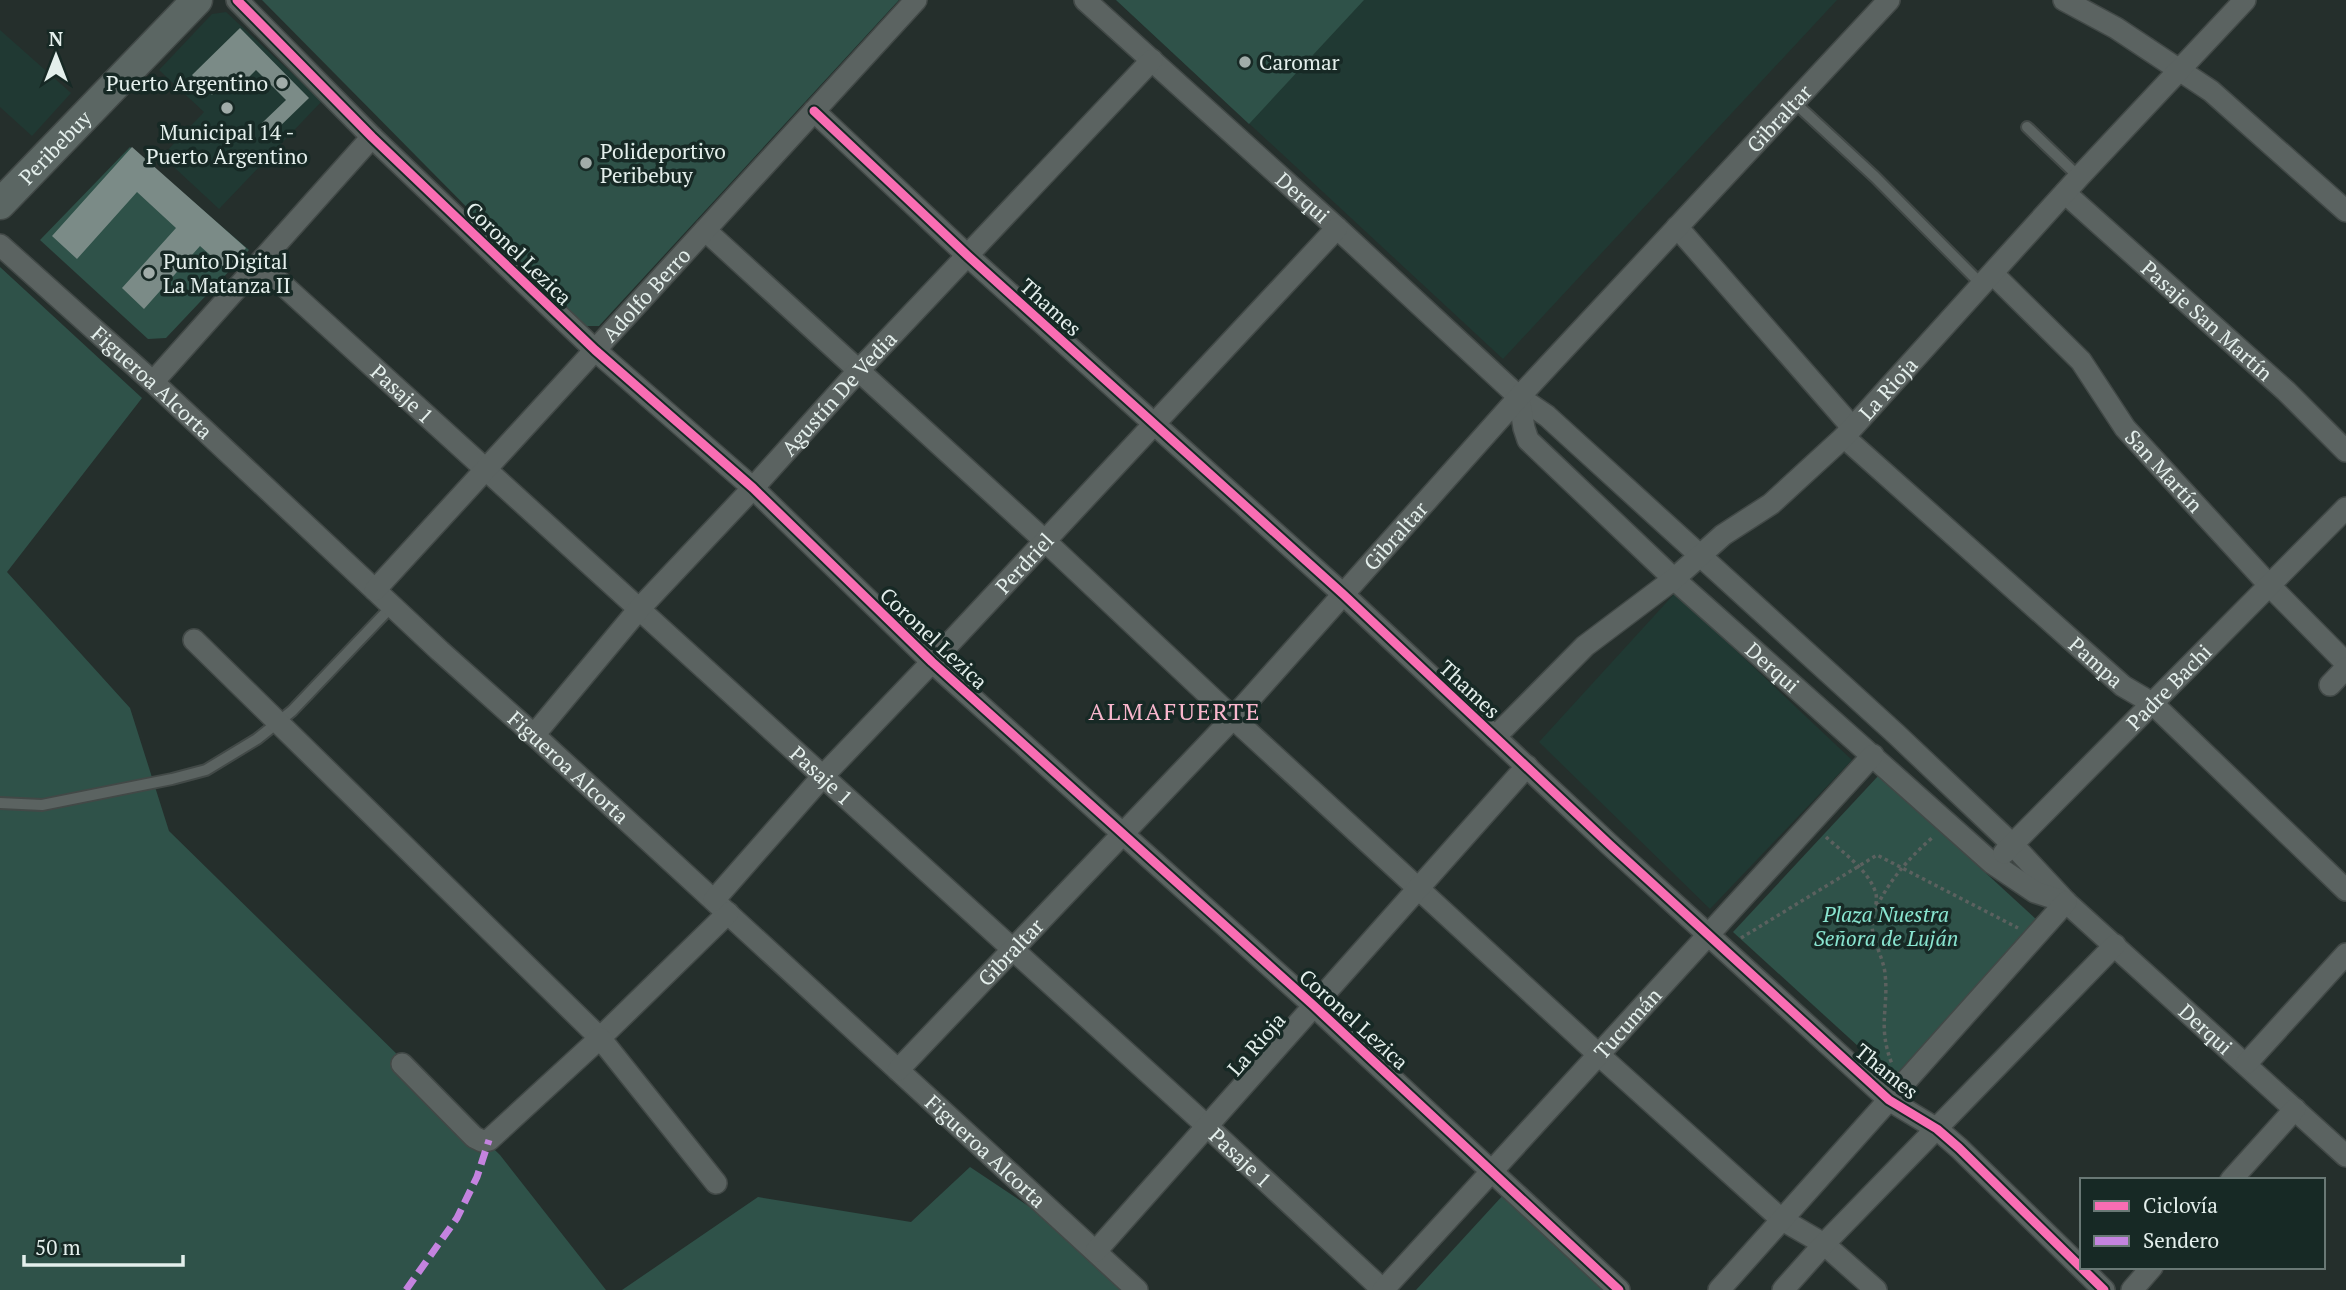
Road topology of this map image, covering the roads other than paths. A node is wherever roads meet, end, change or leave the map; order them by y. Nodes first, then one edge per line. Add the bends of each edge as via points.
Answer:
1 (197, 0) edge
2 (237, 0) edge
3 (916, 0) edge
4 (1085, 0) edge
5 (1889, 0) edge
6 (2064, 0) edge
7 (2245, 0) edge
8 (1152, 60) junction
9 (2180, 70) junction
10 (1794, 102) junction
11 (814, 111) junction
12 (2027, 127) dead end
13 (372, 137) junction
14 (2072, 185) junction
15 (0, 204) edge
16 (2346, 211) edge
17 (1677, 227) junction
18 (1337, 228) junction
19 (705, 230) junction
20 (0, 245) edge
21 (968, 256) junction
22 (259, 263) junction
23 (1987, 279) junction
24 (595, 350) junction
25 (859, 370) junction
26 (153, 382) junction
27 (1519, 397) junction
28 (1154, 423) junction
29 (1848, 432) junction
30 (2346, 451) edge
31 (486, 469) junction
32 (753, 488) junction
33 (2346, 508) edge
34 (1044, 540) junction
35 (1699, 556) junction
36 (1674, 579) junction
37 (2270, 586) junction
38 (375, 590) junction
39 (1344, 595) junction
40 (392, 606) junction
41 (639, 609) junction
42 (194, 640) dead end
43 (932, 662) junction
44 (2346, 665) edge
45 (2330, 685) dead end
46 (2152, 703) junction
47 (1233, 718) junction
48 (278, 722) junction
49 (534, 735) junction
50 (1495, 737) junction
51 (1873, 755) junction
52 (1527, 766) junction
53 (823, 776) junction
54 (0, 803) edge
55 (1124, 834) junction
56 (2014, 846) junction
57 (1992, 863) junction
58 (1417, 887) junction
59 (2346, 890) edge
60 (2066, 902) junction
61 (721, 907) junction
62 (1717, 941) junction
63 (2115, 945) junction
64 (1012, 950) junction
65 (2346, 954) edge
66 (1313, 1005) junction
67 (600, 1038) junction
68 (1599, 1055) junction
69 (2246, 1063) junction
70 (402, 1064) dead end
71 (898, 1070) junction
72 (1894, 1093) junction
73 (2295, 1109) junction
74 (1208, 1127) junction
75 (1937, 1129) junction
76 (2346, 1156) edge
77 (1492, 1170) junction
78 (2233, 1178) edge
79 (716, 1183) dead end
80 (1781, 1219) junction
81 (1824, 1244) junction
82 (1096, 1251) junction
83 (2080, 1267) edge
84 (2082, 1269) edge
85 (2150, 1269) edge
86 (1137, 1290) edge
87 (1383, 1290) edge
88 (1619, 1290) edge
89 (1719, 1290) edge
90 (1783, 1290) edge
91 (1876, 1290) edge
92 (2104, 1290) edge
93 (2132, 1290) edge

1 - 15 street, Peribebuy
2 - 13 street, Coronel Lezica
3 - 11 street, Adolfo Berro
4 - 8 street, Derqui
5 - 10 street, Gibraltar
6 - 9 street
7 - 9 street, La Rioja
8 - 18 street, Derqui
8 - 21 street, Agustín De Vedia
9 - 14 street, La Rioja
9 - 16 street via 2233,108
10 - 17 street, Gibraltar
10 - 23 lane
11 - 19 street, Adolfo Berro
11 - 21 street, Thames
12 - 14 lane
13 - 22 street
13 - 24 street, Coronel Lezica
14 - 23 street, La Rioja
14 - 30 street, Pasaje San Martín
17 - 27 street, Gibraltar
17 - 29 street, Pampa
18 - 27 street, Derqui
18 - 28 street, Perdriel
19 - 24 street, Adolfo Berro
19 - 25 street
20 - 26 street, Figueroa Alcorta
21 - 25 street, Agustín De Vedia
21 - 28 street, Thames
22 - 26 street
22 - 31 street, Pasaje 1
23 - 29 street, La Rioja
23 - 37 street, San Martín via 2081,361 2125,428
24 - 31 street, Adolfo Berro
24 - 32 street, Coronel Lezica
25 - 32 street, Agustín De Vedia
25 - 34 street
26 - 38 street, Figueroa Alcorta
27 - 35 street, Derqui via 1546,416
27 - 36 street, Derqui via 1528,440
27 - 39 street, Gibraltar
28 - 34 street, Perdriel
28 - 39 street, Thames
29 - 35 street, La Rioja via 1771,504
29 - 46 street, Pampa via 2123,686
31 - 38 street, Adolfo Berro
31 - 41 street, Pasaje 1
32 - 41 street, Agustín De Vedia
32 - 43 street, Coronel Lezica
33 - 37 street, Padre Bachi
34 - 43 street, Perdriel
34 - 47 street
35 - 36 street, La Rioja
35 - 56 street, Derqui
36 - 50 street, La Rioja via 1586,646
36 - 51 street, Derqui
37 - 44 street, San Martín
37 - 46 street, Padre Bachi
38 - 40 street, Figueroa Alcorta
39 - 47 street, Gibraltar
39 - 50 street, Thames
40 - 48 lane
40 - 49 street, Figueroa Alcorta
41 - 49 street, Agustín De Vedia
41 - 53 street, Pasaje 1
42 - 48 street
43 - 53 street, Perdriel
43 - 55 street, Coronel Lezica
44 - 45 street
46 - 56 street, Padre Bachi
46 - 59 street, Pampa
47 - 55 street, Gibraltar
47 - 58 street
48 - 54 lane via 206,769 172,779 42,805
48 - 67 street
49 - 61 street, Figueroa Alcorta
50 - 52 street, Thames
51 - 57 street, Derqui
51 - 62 street, Tucumán
52 - 58 street, La Rioja
52 - 62 street, Thames
53 - 61 street, Perdriel
53 - 64 street, Pasaje 1
55 - 64 street, Gibraltar
55 - 66 street, Coronel Lezica
56 - 57 street, Padre Bachi
56 - 60 street, Derqui
57 - 60 street, Derqui via 2035,892
58 - 66 street, La Rioja
58 - 68 street
60 - 63 street, Derqui
60 - 72 street
61 - 67 street, Perdriel
61 - 71 street, Figueroa Alcorta
62 - 68 street, Tucumán
62 - 72 street, Thames
63 - 69 street, Derqui
63 - 75 street
64 - 71 street, Gibraltar
64 - 74 street, Pasaje 1
65 - 69 street
66 - 74 street, La Rioja
66 - 77 street, Coronel Lezica
67 - 70 street, Perdriel via 489,1140 482,1141
67 - 79 street
68 - 77 street, Tucumán
68 - 80 street
69 - 73 street, Derqui
71 - 82 street, Figueroa Alcorta
72 - 75 street, Thames
72 - 80 street
73 - 76 street, Derqui
73 - 78 street
74 - 82 street, La Rioja
74 - 87 street, Pasaje 1
75 - 81 street
75 - 83 street, Thames
77 - 87 street, Tucumán
77 - 88 street, Coronel Lezica
80 - 81 street
80 - 89 street
81 - 90 street
81 - 91 street
82 - 86 street, Figueroa Alcorta
84 - 92 street, Thames
85 - 93 street

